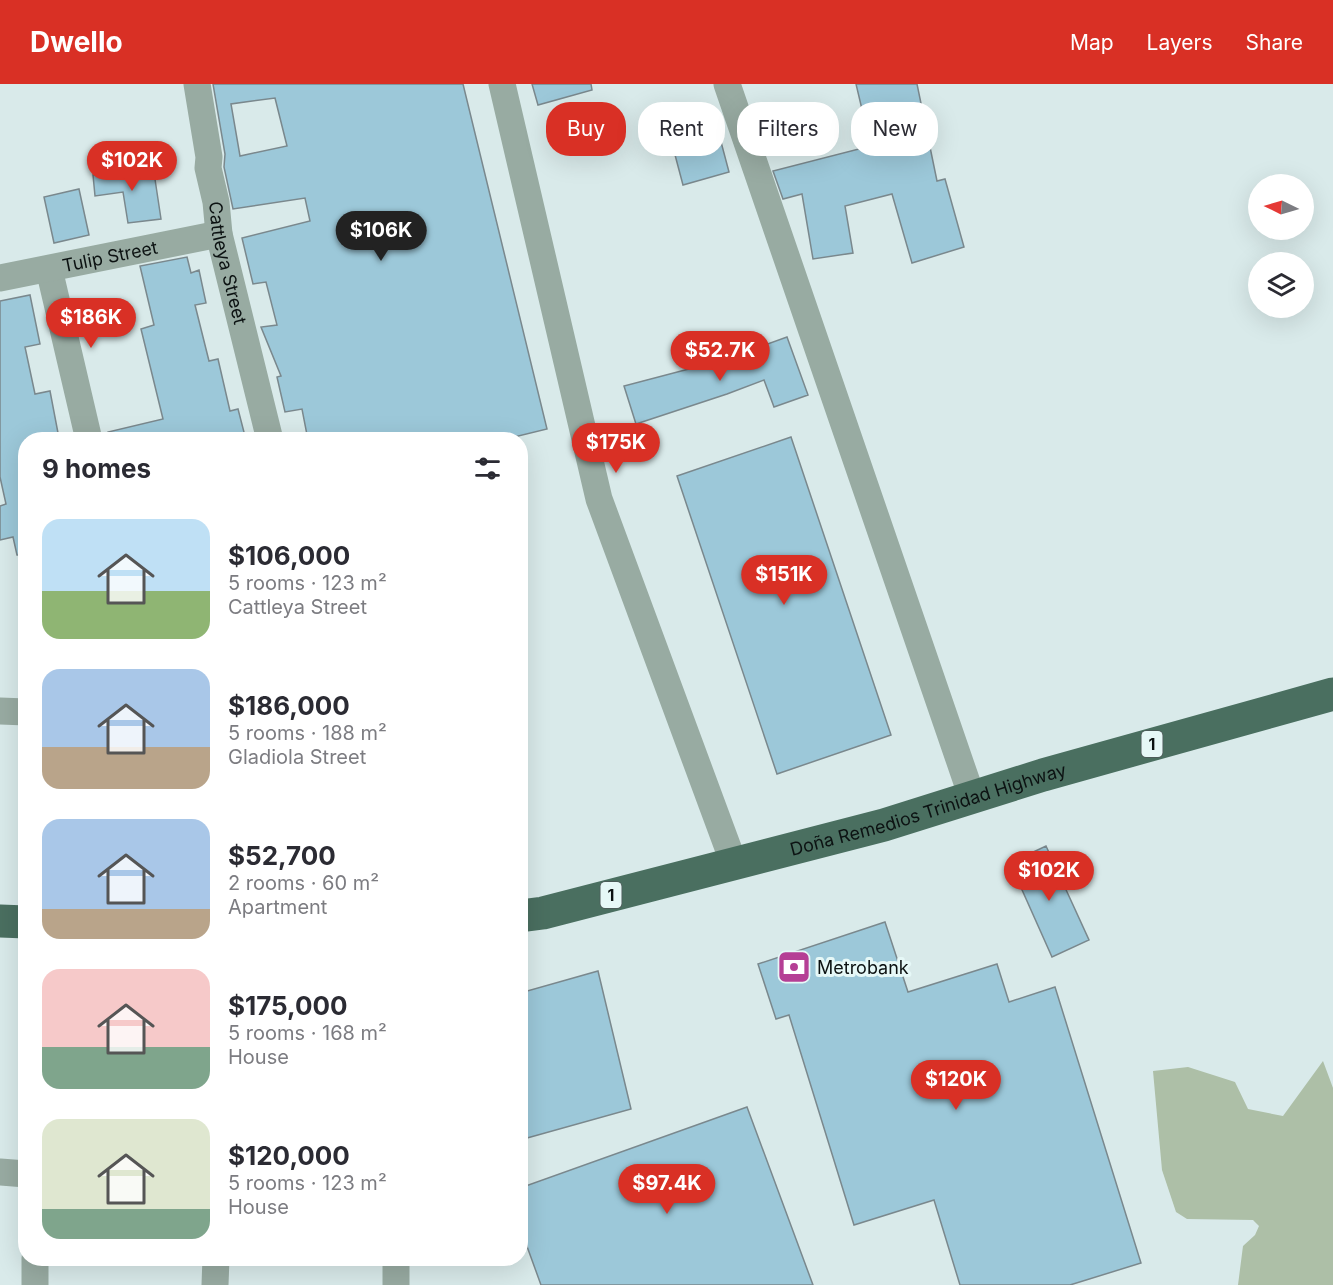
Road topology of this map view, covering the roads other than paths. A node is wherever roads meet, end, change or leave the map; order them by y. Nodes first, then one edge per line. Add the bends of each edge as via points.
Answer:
1 (197, 84) edge
2 (502, 84) edge
3 (727, 84) edge
4 (219, 234) junction
5 (49, 268) junction
6 (0, 278) edge
7 (87, 432) edge
8 (268, 432) edge
9 (1333, 693) edge
10 (0, 711) edge
11 (18, 712) edge
12 (972, 797) junction
13 (734, 864) junction
14 (528, 915) edge
15 (0, 921) edge
16 (18, 922) edge
17 (0, 1172) edge
18 (18, 1173) edge
19 (35, 1266) edge
20 (216, 1266) edge
21 (396, 1266) edge
22 (35, 1285) edge
23 (215, 1285) edge
24 (396, 1285) edge

1 - 4 street, Cattleya Street
2 - 13 street via 599,500
3 - 12 street
4 - 5 street, Tulip Street
4 - 8 street, Cattleya Street
5 - 6 street, Tulip Street
5 - 7 street
9 - 12 highway, Doña Remedios Trinidad Highway / 1
10 - 11 street
12 - 13 highway, Doña Remedios Trinidad Highway / 1 via 884,825
13 - 14 highway, Doña Remedios Trinidad Highway / 1
15 - 16 highway
17 - 18 street
19 - 22 street
20 - 23 street
21 - 24 street

